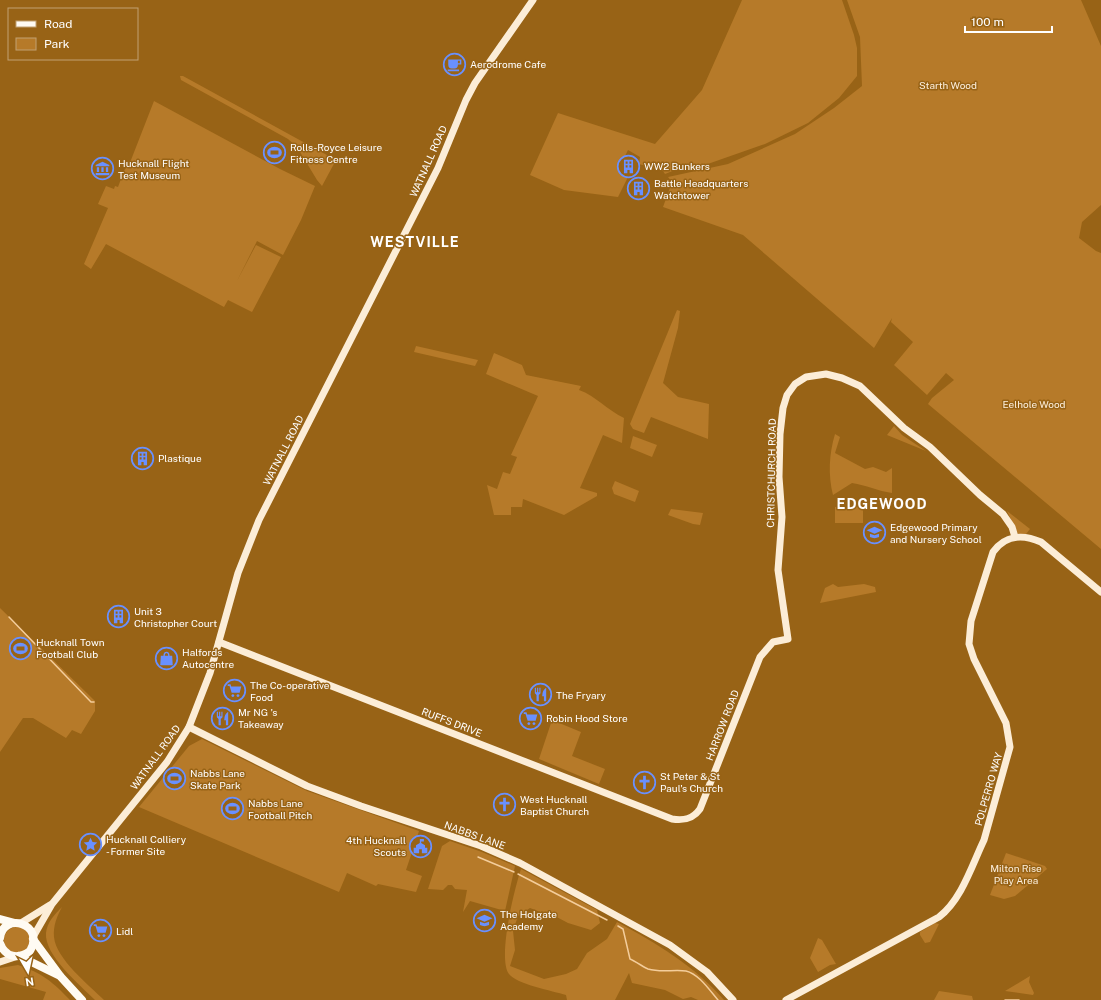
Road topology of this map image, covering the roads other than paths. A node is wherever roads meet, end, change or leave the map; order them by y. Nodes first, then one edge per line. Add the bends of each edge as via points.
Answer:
1 (533, 0) edge
2 (1015, 537) junction
3 (1101, 592) edge
4 (788, 639) joint
5 (219, 642) junction
6 (189, 727) junction
7 (679, 820) joint
8 (52, 904) junction
9 (0, 919) edge
10 (18, 923) junction
11 (0, 938) edge
12 (33, 938) junction
13 (0, 943) edge
14 (17, 956) junction
15 (0, 962) edge
16 (61, 977) junction
17 (82, 1000) edge
18 (733, 1000) edge
19 (786, 1000) edge

1 - 5 street, WATNALL ROAD via 476,81 438,168 267,503 245,553
2 - 3 street via 1026,537 1041,542
2 - 4 street, CHRISTCHURCH ROAD via 1003,514 860,386 826,374 806,377 795,384 787,395 780,434 779,477 782,516 778,570
2 - 19 street, POLPERRO WAY via 1002,542 993,552 969,628 971,650 1006,723 1010,747 984,840 955,899 939,917
4 - 7 street, HARROW ROAD via 773,642 760,657 700,809 691,818
5 - 6 street, WATNALL ROAD via 204,693
5 - 7 street, RUFFS DRIVE
6 - 8 street, WATNALL ROAD via 166,762
6 - 18 street, NABBS LANE via 307,786 481,846 520,863 670,945 707,972
8 - 10 street, WATNALL ROAD
8 - 12 street, WATNALL ROAD
9 - 10 main road
10 - 11 main road via 3,930
10 - 12 main road via 29,929
12 - 14 main road via 30,950
12 - 16 main road
13 - 14 main road via 5,952
14 - 15 street
14 - 16 main road
16 - 17 main road

